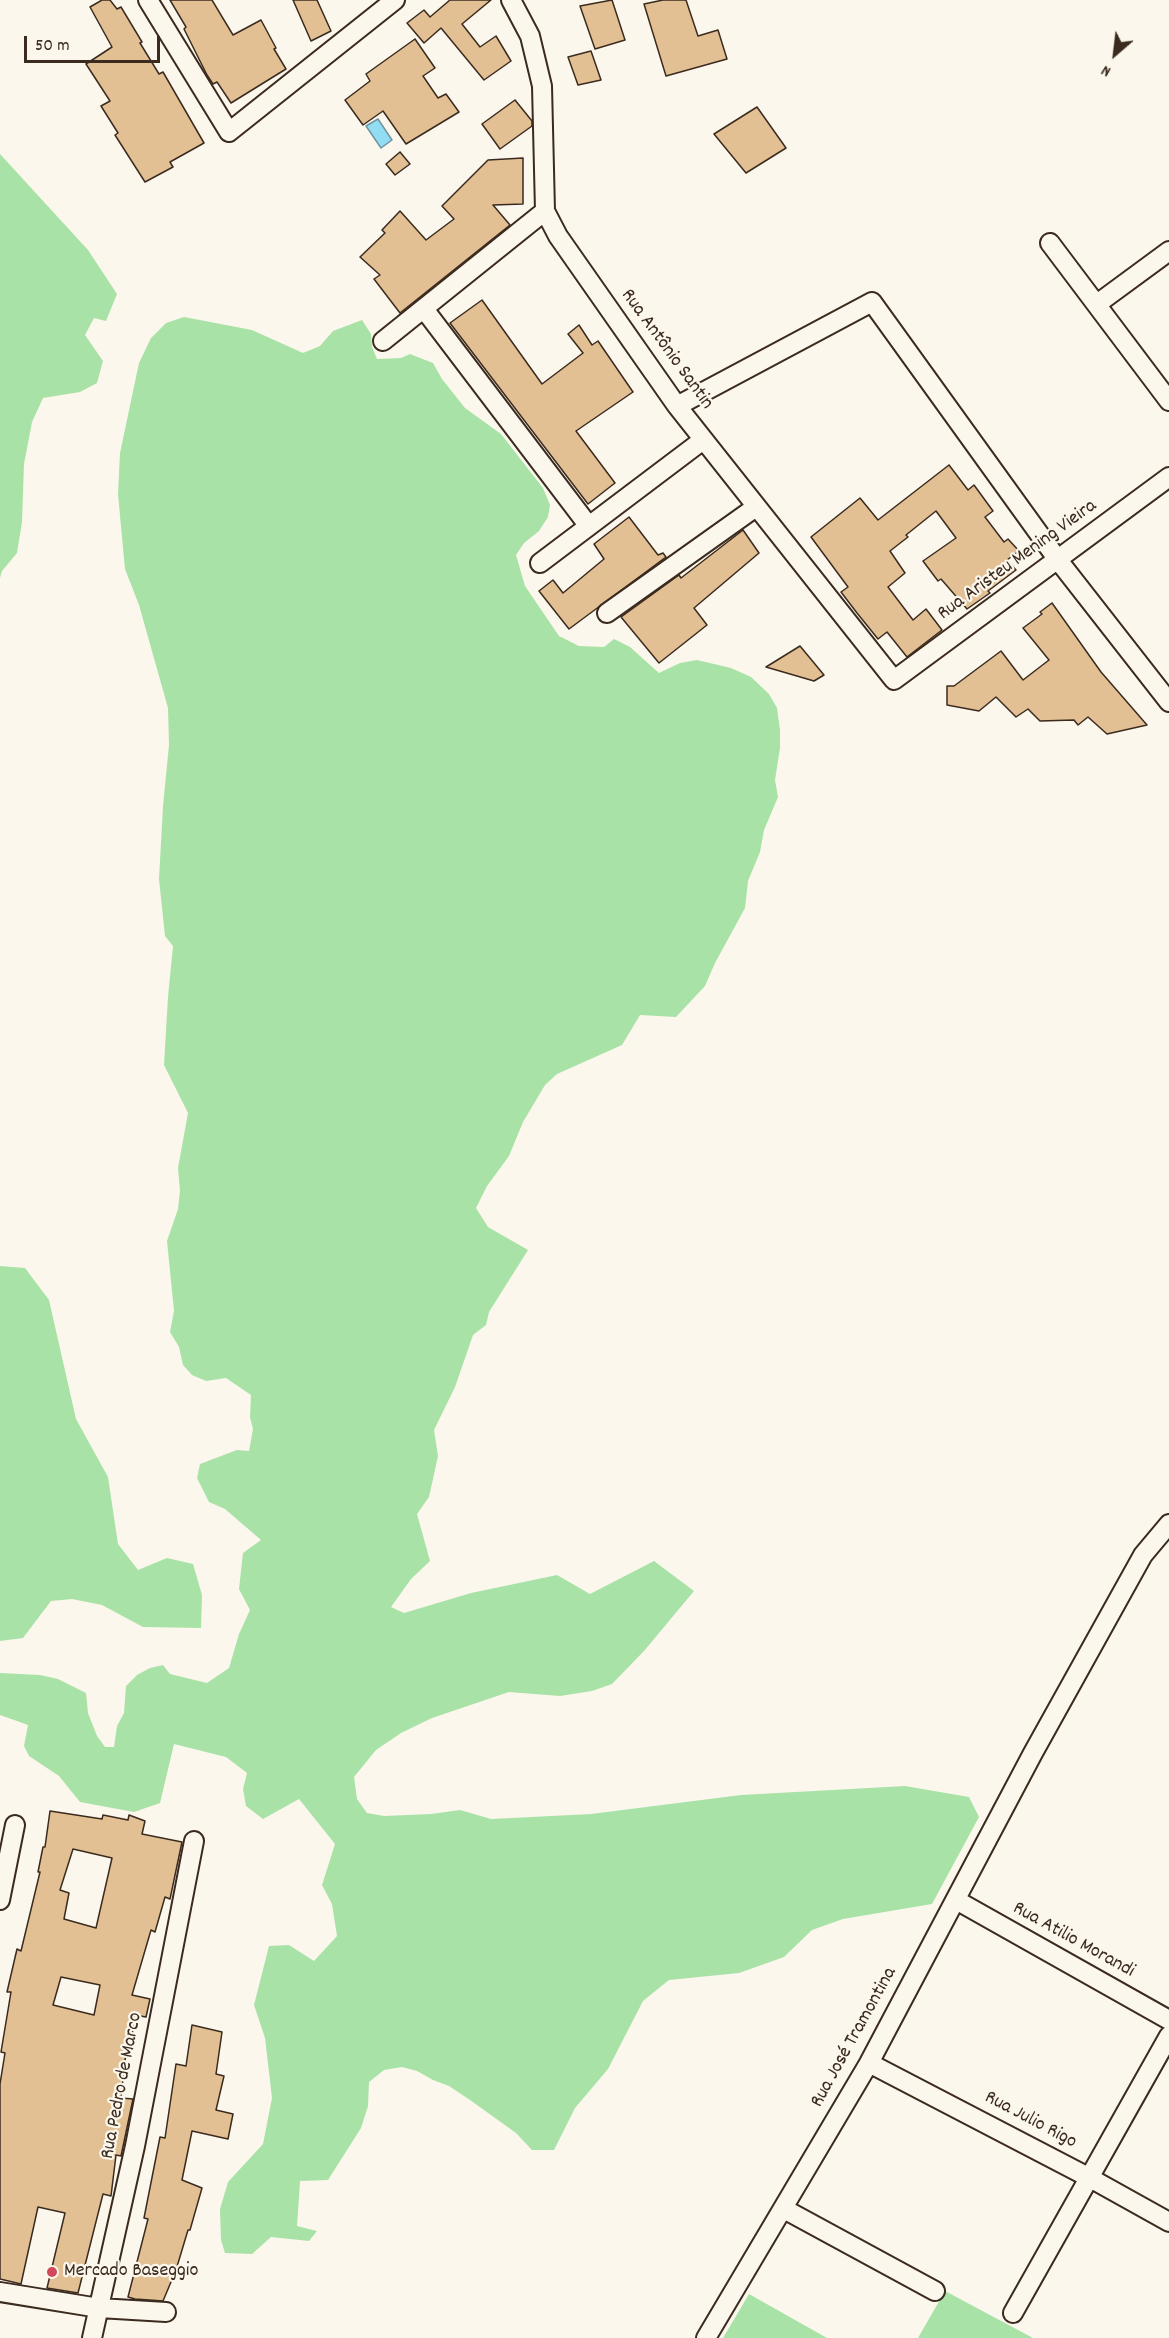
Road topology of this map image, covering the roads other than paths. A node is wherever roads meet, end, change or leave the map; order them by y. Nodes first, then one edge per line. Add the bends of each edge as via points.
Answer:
1 (148, 0) edge
2 (395, 0) edge
3 (511, 0) edge
4 (545, 212) junction
5 (1050, 243) dead end
6 (1169, 250) edge
7 (1097, 304) junction
8 (424, 309) junction
9 (383, 341) dead end
10 (1169, 401) edge
11 (677, 406) junction
12 (703, 440) junction
13 (1169, 477) edge
14 (756, 507) junction
15 (588, 525) junction
16 (1058, 560) junction
17 (540, 563) dead end
18 (607, 613) dead end
19 (894, 680) joint
20 (1169, 702) edge
21 (1169, 1524) edge
22 (15, 1825) dead end
23 (194, 1841) dead end
24 (0, 1900) edge
25 (956, 1900) junction
26 (1169, 2020) edge
27 (1169, 2036) edge
28 (869, 2063) junction
29 (1090, 2178) junction
30 (784, 2209) junction
31 (1169, 2222) edge
32 (935, 2291) dead end
33 (0, 2292) edge
34 (99, 2308) junction
35 (166, 2312) dead end
36 (1013, 2313) dead end
37 (92, 2338) edge
38 (706, 2338) edge

1 - 2 street via 229,132
3 - 4 street, Rua Antônio Santin via 530,36 542,86
4 - 8 street
4 - 11 street, Rua Antônio Santin
5 - 7 street
6 - 7 street
7 - 10 street
8 - 9 street
8 - 15 street
11 - 12 street, Rua Antônio Santin
11 - 16 street via 872,302
12 - 14 street, Rua Antônio Santin
12 - 15 street
13 - 16 street, Rua Aristeu Mening Vieira
14 - 18 street
14 - 19 street, Rua Antônio Santin
15 - 17 street
16 - 19 street, Rua Aristeu Mening Vieira
16 - 20 street
21 - 25 street, Rua José Tramontina via 1143,1556
22 - 24 street
23 - 34 street, Rua Pedro de Marco
25 - 26 street, Rua Atilio Morandi
25 - 28 street, Rua José Tramontina
27 - 29 street
28 - 29 street, Rua Julio Rigo
28 - 30 street, Rua José Tramontina
29 - 31 street, Rua Julio Rigo
29 - 36 street
30 - 32 street
30 - 38 street, Rua José Tramontina
33 - 34 street
34 - 35 street
34 - 37 street, Rua Pedro de Marco

